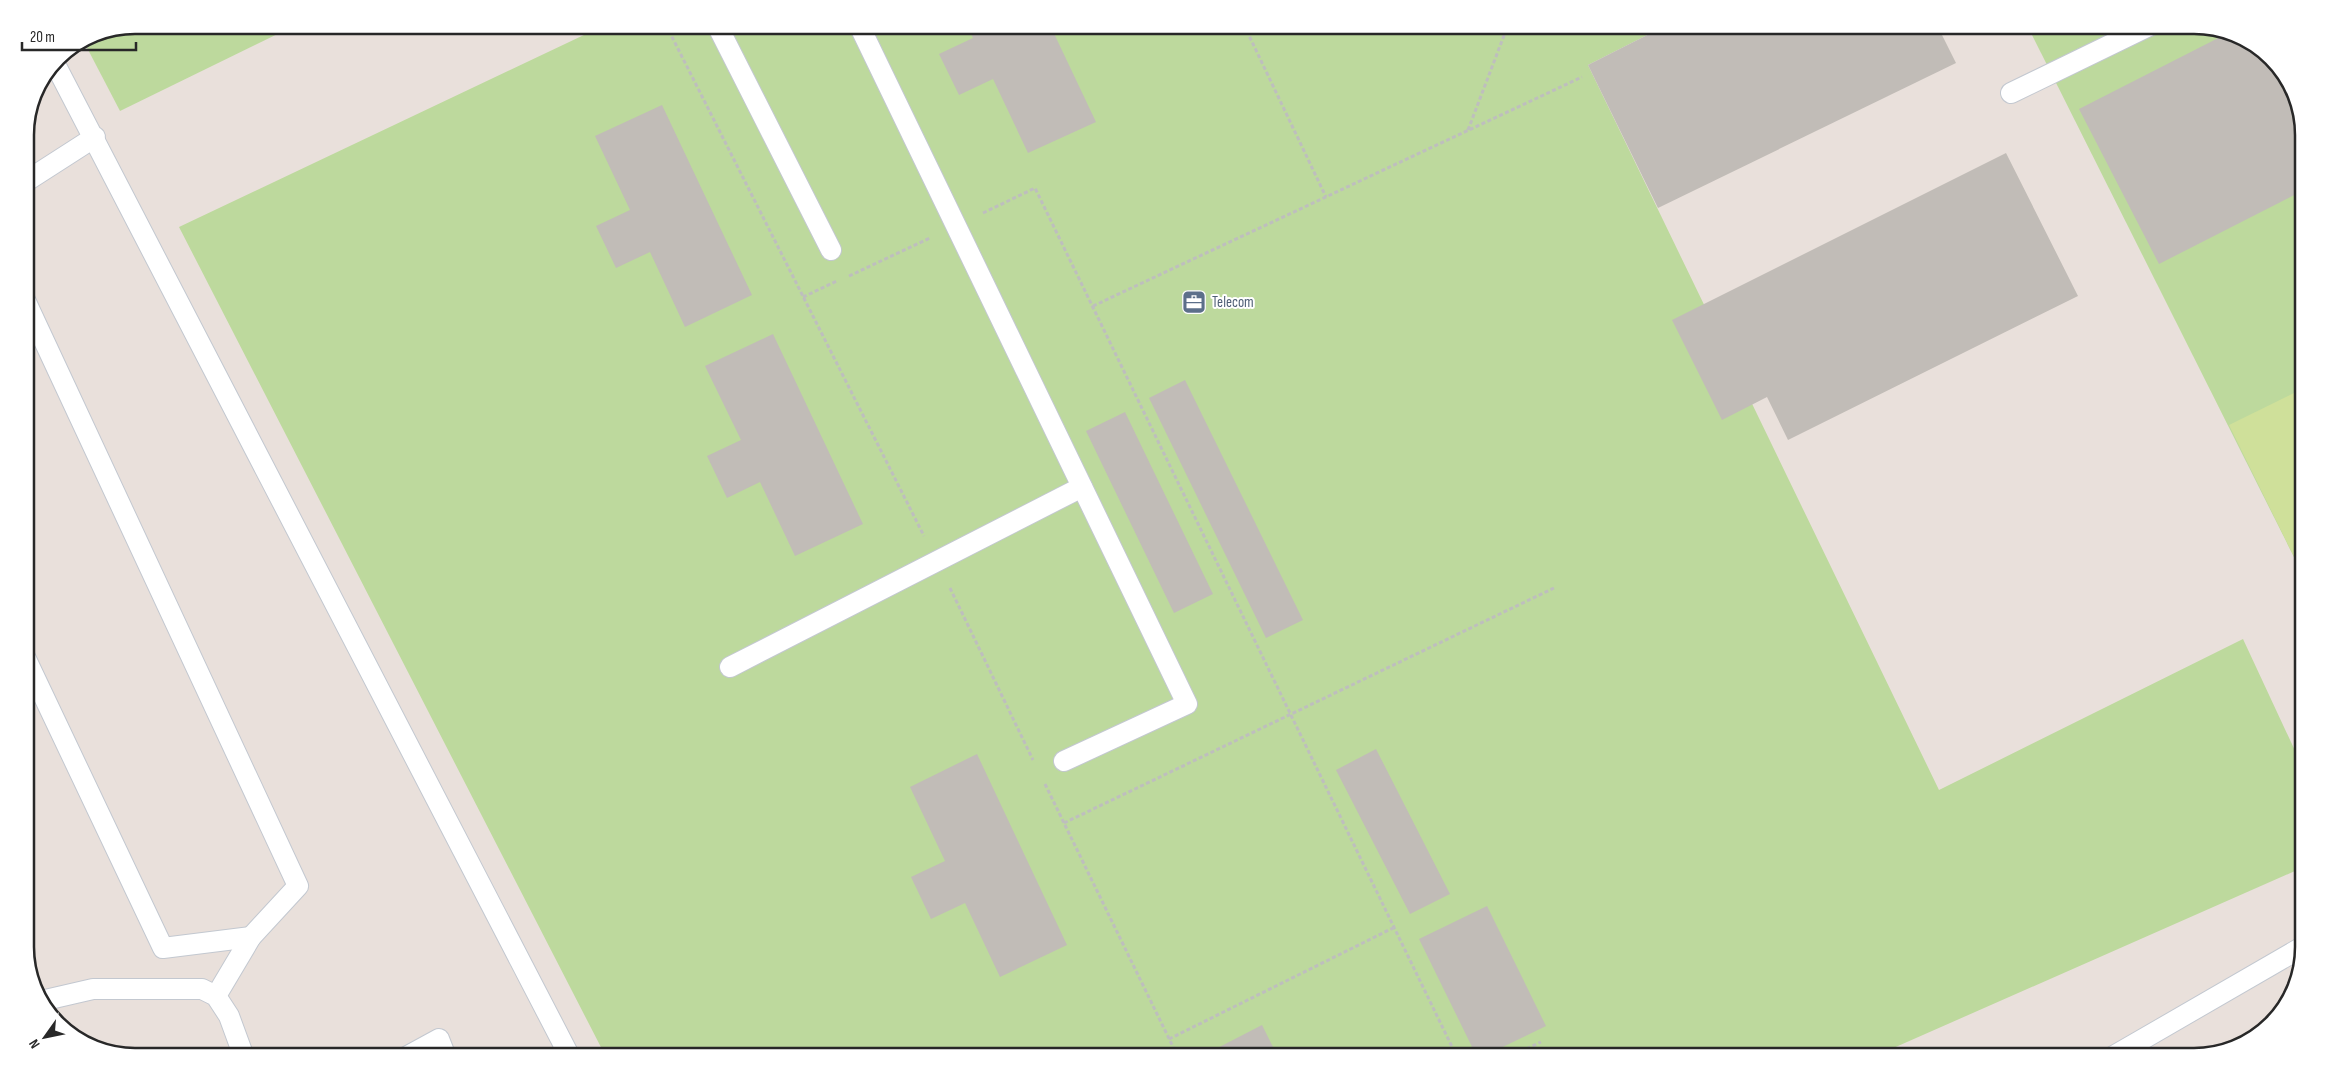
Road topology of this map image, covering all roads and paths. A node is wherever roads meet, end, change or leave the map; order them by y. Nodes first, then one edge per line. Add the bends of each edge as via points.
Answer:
1 (723, 34) edge
2 (863, 34) edge
3 (1248, 34) edge
4 (1505, 34) edge
5 (2132, 34) edge
6 (58, 69) edge
7 (1582, 77) dead end
8 (2011, 93) dead end
9 (1468, 130) junction
10 (95, 137) junction
11 (34, 176) edge
12 (1326, 197) junction
13 (956, 226) junction
14 (831, 250) dead end
15 (848, 276) dead end
16 (839, 280) dead end
17 (803, 297) dead end
18 (1093, 306) junction
19 (34, 319) edge
20 (1082, 487) junction
21 (1554, 588) dead end
22 (730, 667) dead end
23 (34, 676) edge
24 (1291, 714) junction
25 (1064, 761) dead end
26 (1064, 823) dead end
27 (1395, 927) junction
28 (251, 937) junction
29 (2295, 951) edge
30 (216, 996) junction
31 (49, 999) edge
32 (1169, 1039) dead end
33 (1541, 1042) dead end
34 (241, 1048) edge
35 (422, 1048) edge
36 (442, 1048) edge
37 (565, 1048) edge
38 (1453, 1048) edge
39 (1528, 1048) edge
40 (2128, 1048) edge

1 - 14 lane
2 - 13 lane
3 - 12 path
4 - 9 path
5 - 8 lane
6 - 10 lane
7 - 9 path
9 - 12 path
10 - 11 lane
10 - 37 lane
12 - 18 path
13 - 15 path
13 - 18 path via 1035,188
13 - 20 lane
16 - 17 path
18 - 24 path
19 - 28 lane via 298,886
20 - 22 lane
20 - 25 lane via 1187,704
21 - 24 path
23 - 28 lane via 163,948
24 - 26 path
24 - 27 path
27 - 32 path
27 - 38 path
28 - 30 lane
29 - 40 lane
30 - 31 lane via 202,989 93,989
30 - 34 lane via 229,1016
33 - 39 path
35 - 36 lane via 439,1039

